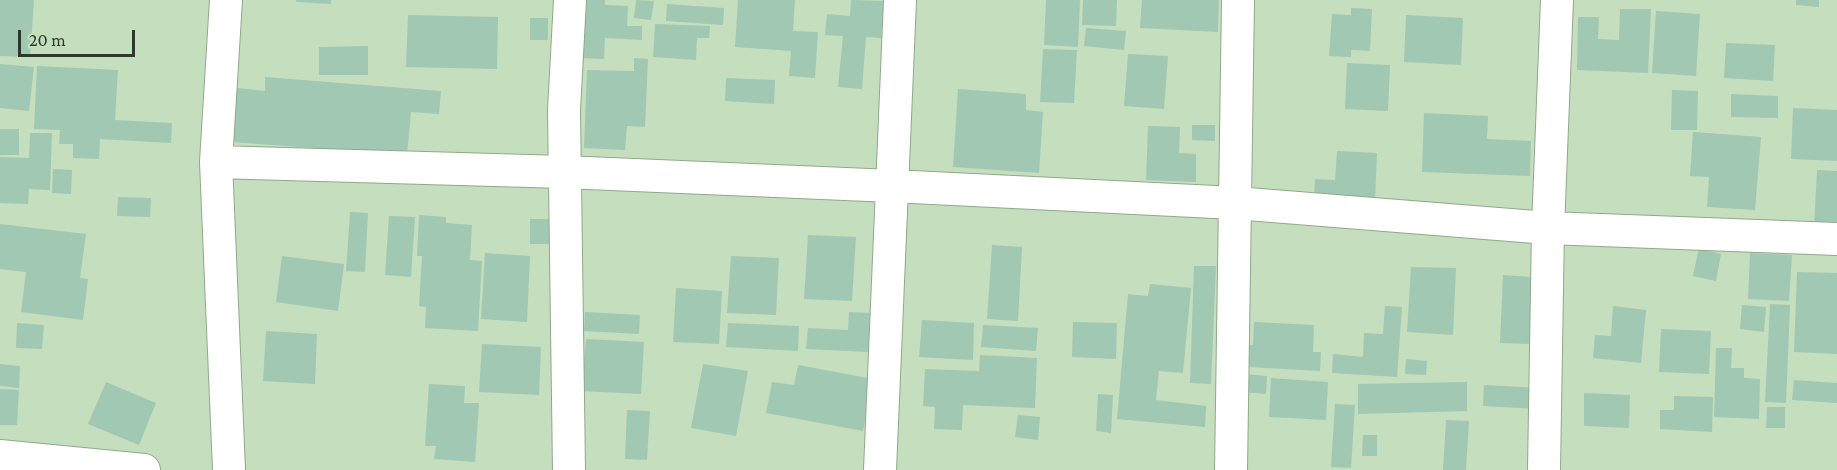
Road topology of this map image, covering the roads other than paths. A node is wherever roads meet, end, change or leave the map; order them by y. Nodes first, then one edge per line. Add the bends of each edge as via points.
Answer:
1 (226, 0) edge
2 (570, 0) edge
3 (900, 0) edge
4 (1238, 0) edge
5 (1557, 0) edge
6 (216, 162) junction
7 (564, 172) junction
8 (892, 186) junction
9 (1235, 203) junction
10 (1548, 228) junction
11 (1837, 239) edge
12 (0, 456) edge
13 (144, 470) edge
14 (229, 470) edge
15 (569, 470) edge
16 (880, 470) edge
17 (1231, 470) edge
18 (1544, 470) edge

1 - 6 street
2 - 7 street
3 - 8 street
4 - 9 street
5 - 10 street
6 - 7 street
6 - 14 street
7 - 8 street
7 - 15 street
8 - 9 street
8 - 16 street
9 - 10 street
9 - 17 street
10 - 11 street
10 - 18 street
12 - 13 street

